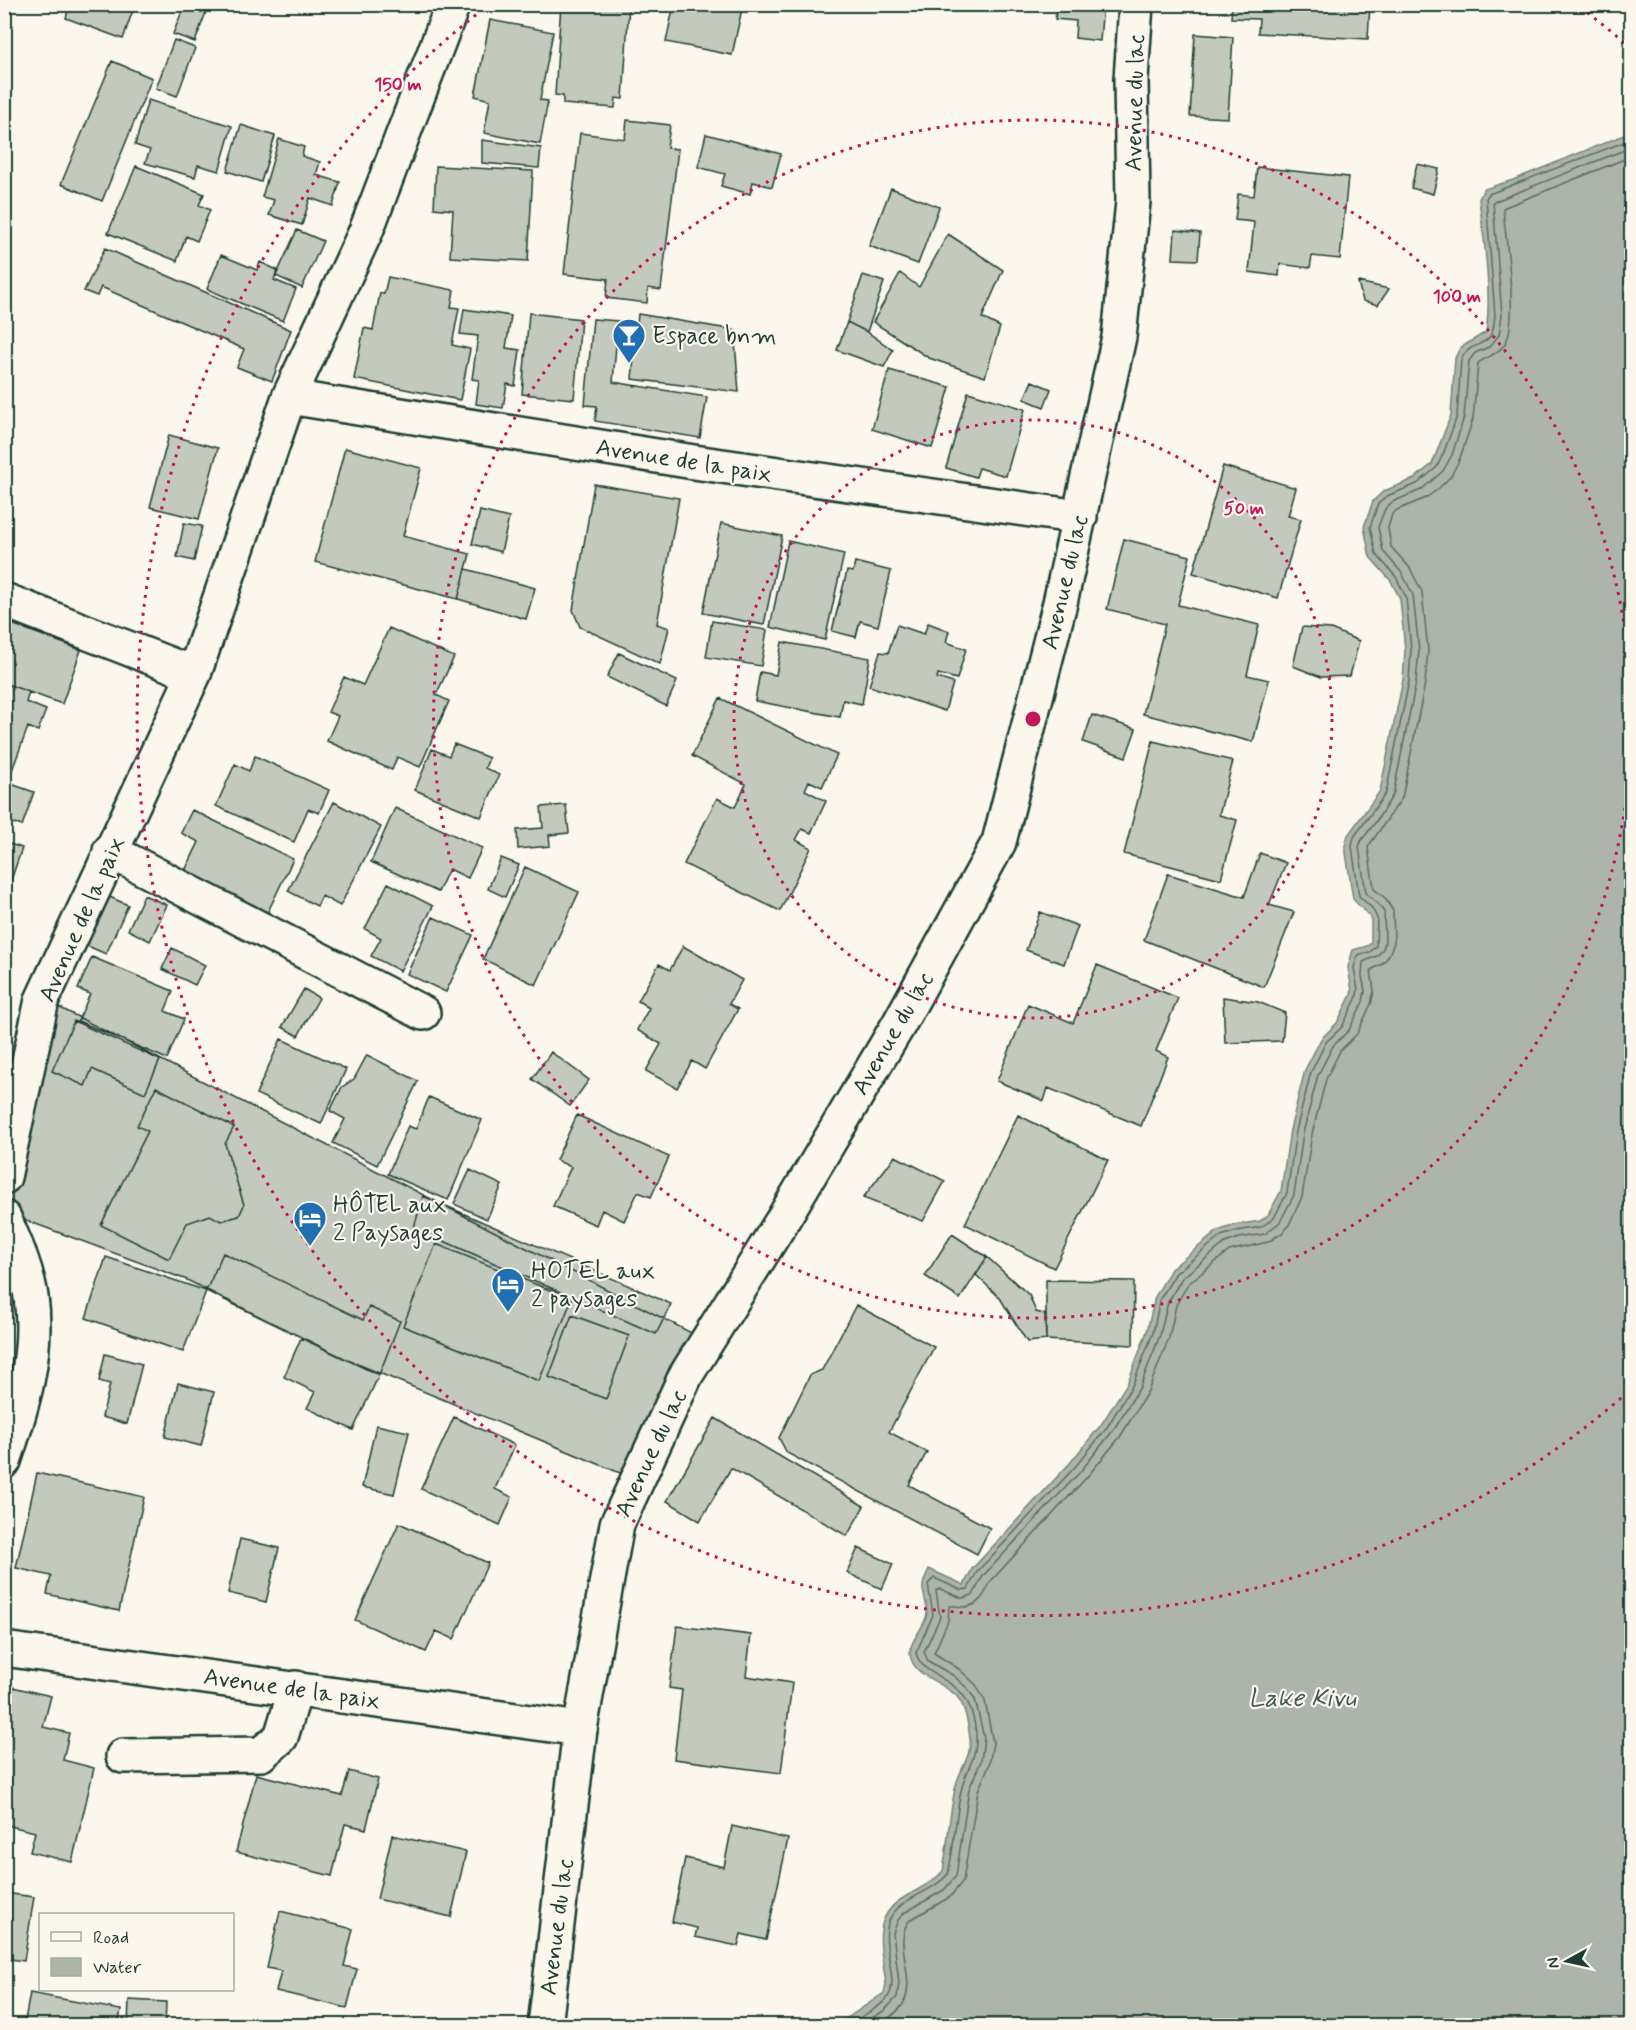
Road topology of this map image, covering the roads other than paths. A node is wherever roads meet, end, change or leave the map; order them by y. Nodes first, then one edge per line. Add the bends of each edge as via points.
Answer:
1 (453, 4) edge
2 (1136, 4) edge
3 (289, 397) junction
4 (1080, 517) junction
5 (4, 600) edge
6 (194, 674) junction
7 (110, 851) junction
8 (423, 1013) dead end
9 (4, 1177) edge
10 (4, 1218) edge
11 (4, 1461) edge
12 (4, 1649) edge
13 (296, 1688) junction
14 (580, 1729) junction
15 (123, 1756) dead end
16 (544, 2025) edge

1 - 3 street, Avenue de la paix via 366,231
2 - 4 street, Avenue du lac via 1131,79 1132,202 1119,337
3 - 4 street, Avenue de la paix via 694,462
3 - 6 street, Avenue de la paix
4 - 14 street, Avenue du lac via 999,842 899,1024 686,1375 617,1524
5 - 6 street
6 - 7 street, Avenue de la paix
7 - 8 street
7 - 9 street, Avenue de la paix via 42,999
10 - 11 street via 21,1257 31,1296 33,1346 26,1395
12 - 13 street, Avenue de la paix
13 - 14 street, Avenue de la paix
13 - 15 street via 281,1737 261,1754
14 - 16 street, Avenue du lac

